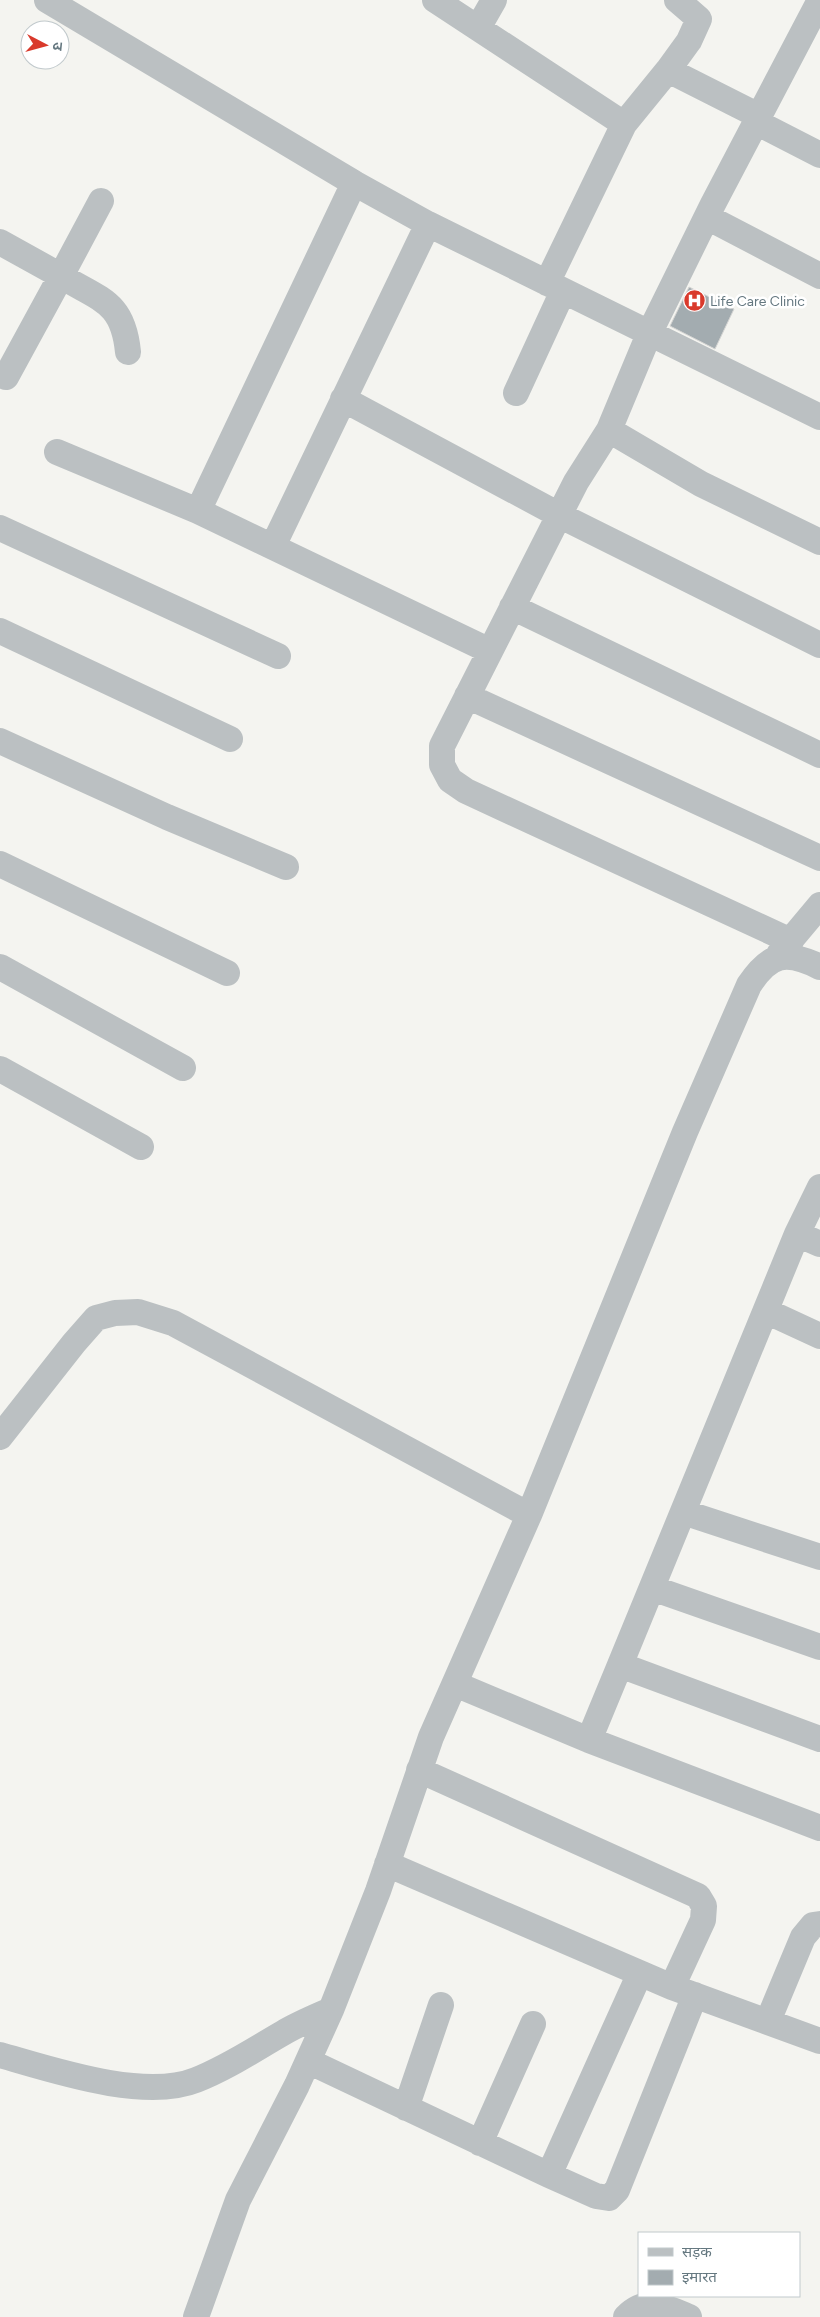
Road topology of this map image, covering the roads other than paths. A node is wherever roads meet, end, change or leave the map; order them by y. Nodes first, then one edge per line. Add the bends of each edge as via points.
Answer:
1 (47, 0) edge
2 (436, 0) edge
3 (494, 0) edge
4 (677, 0) edge
5 (820, 0) edge
6 (705, 9) edge
7 (478, 28) junction
8 (811, 36) edge
9 (668, 70) junction
10 (757, 119) junction
11 (624, 124) junction
12 (820, 155) edge
13 (354, 183) junction
14 (100, 201) dead end
15 (707, 216) junction
16 (428, 224) junction
17 (0, 242) edge
18 (61, 276) junction
19 (820, 276) edge
20 (555, 287) junction
21 (649, 334) junction
22 (128, 352) dead end
23 (0, 374) edge
24 (516, 393) dead end
25 (343, 399) junction
26 (820, 417) edge
27 (609, 430) junction
28 (57, 452) dead end
29 (198, 511) junction
30 (561, 516) junction
31 (0, 528) edge
32 (820, 542) edge
33 (273, 546) junction
34 (512, 607) junction
35 (0, 631) edge
36 (820, 645) edge
37 (490, 651) junction
38 (278, 656) dead end
39 (467, 696) junction
40 (230, 739) dead end
41 (0, 741) edge
42 (820, 755) edge
43 (820, 858) edge
44 (0, 864) edge
45 (286, 867) dead end
46 (820, 905) edge
47 (784, 949) junction
48 (0, 967) edge
49 (820, 967) edge
50 (227, 973) dead end
51 (184, 1068) dead end
52 (0, 1069) edge
53 (141, 1147) dead end
54 (820, 1187) edge
55 (809, 1239) edge
56 (766, 1310) junction
57 (820, 1336) edge
58 (0, 1437) edge
59 (683, 1512) junction
60 (529, 1515) junction
61 (820, 1557) edge
62 (652, 1588) junction
63 (820, 1648) edge
64 (620, 1665) junction
65 (455, 1684) junction
66 (820, 1739) edge
67 (589, 1740) junction
68 (419, 1770) junction
69 (820, 1828) edge
70 (387, 1864) junction
71 (820, 1924) edge
72 (640, 1973) junction
73 (683, 1991) junction
74 (441, 2005) dead end
75 (331, 2010) junction
76 (768, 2021) junction
77 (533, 2024) dead end
78 (820, 2042) edge
79 (0, 2054) edge
80 (308, 2061) junction
81 (406, 2108) junction
82 (480, 2143) junction
83 (549, 2174) junction
84 (196, 2317) edge
85 (626, 2317) edge
86 (689, 2317) edge

1 - 13 street
2 - 7 street
3 - 7 street
4 - 6 street
5 - 8 street
6 - 9 street
7 - 11 street
8 - 10 street
9 - 10 street
9 - 11 street
10 - 12 street
10 - 15 street
11 - 20 street
13 - 16 street
13 - 29 street
14 - 18 street
15 - 19 street
15 - 21 street
16 - 20 street
16 - 25 street
17 - 18 street
18 - 22 street via 112,307 126,330
18 - 23 street via 6,377
20 - 21 street
20 - 24 street
21 - 26 street
21 - 27 street
25 - 30 street
25 - 33 street
27 - 30 street via 576,482
27 - 32 street via 701,484
28 - 29 street
29 - 33 street
30 - 34 street
30 - 36 street
31 - 38 street
33 - 37 street
34 - 37 street
34 - 42 street
35 - 40 street
37 - 39 street
39 - 43 street
39 - 47 street via 442,746 442,765 450,780 466,791
41 - 45 street
44 - 50 street
46 - 47 street
47 - 49 street
47 - 60 street via 760,968 749,985 685,1132
48 - 51 street
52 - 53 street
54 - 55 street
55 - 56 street
56 - 57 street
56 - 59 street
58 - 60 street via 96,1318 138,1312 173,1323
59 - 61 street
59 - 62 street
60 - 65 street
62 - 63 street
62 - 64 street
64 - 66 street
64 - 67 street
65 - 67 street
65 - 68 street
67 - 69 street
68 - 70 street
68 - 73 street via 698,1896 704,1906 703,1920
70 - 72 street
70 - 75 street
71 - 76 street via 813,1925 803,1937
72 - 73 street
72 - 83 street
73 - 76 street
73 - 83 street via 614,2196 596,2196
74 - 81 street
75 - 79 street via 195,2080 170,2086 142,2088 97,2080
75 - 80 street
76 - 78 street
77 - 82 street
80 - 81 street
80 - 84 street via 238,2200
81 - 82 street
82 - 83 street
85 - 86 street via 643,2304 656,2304

